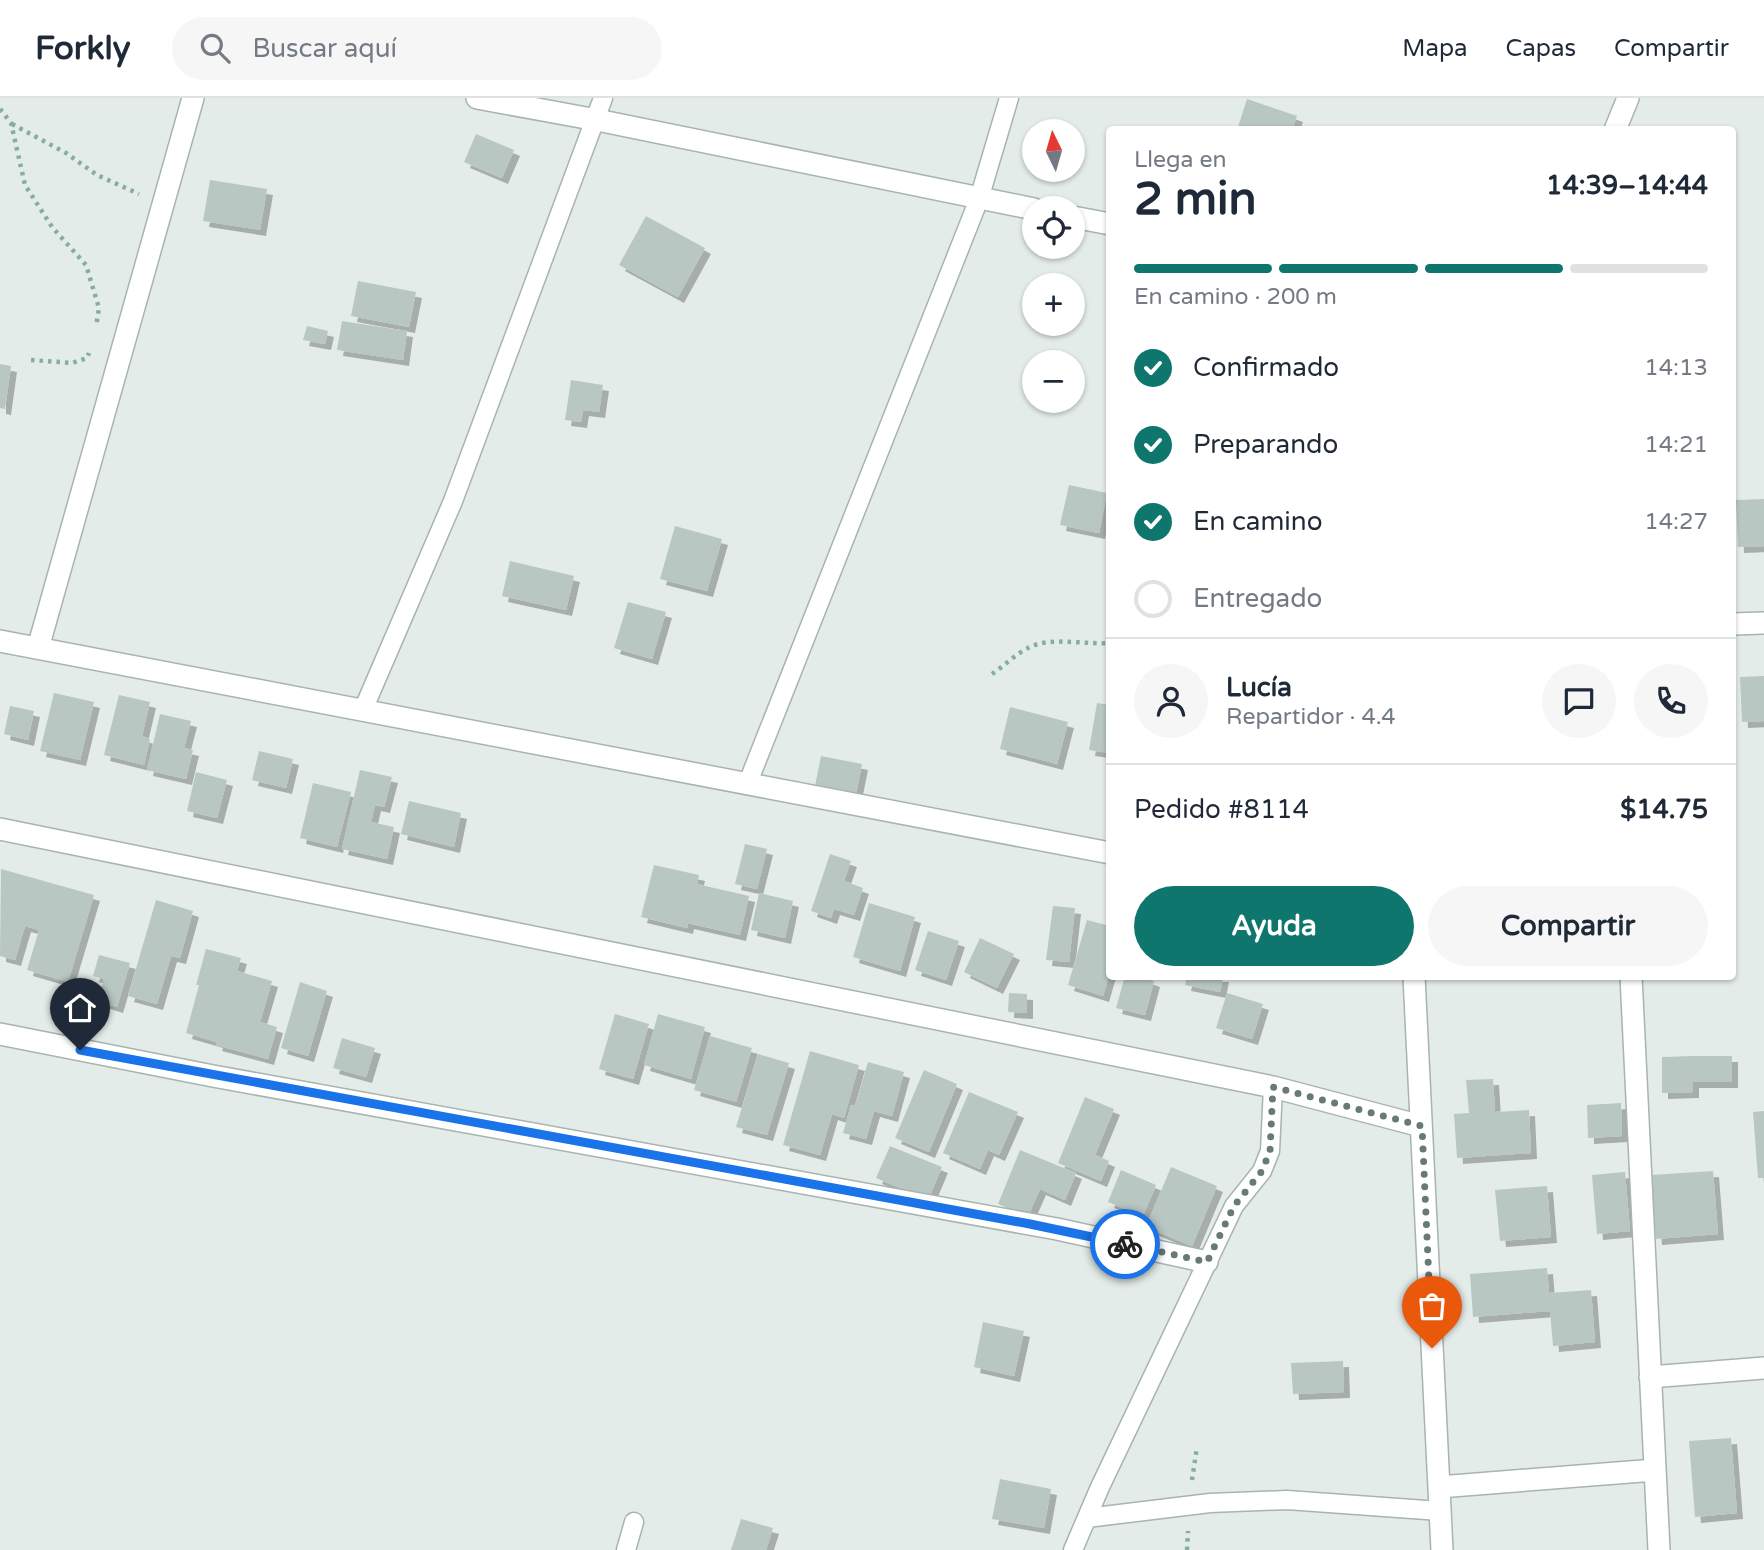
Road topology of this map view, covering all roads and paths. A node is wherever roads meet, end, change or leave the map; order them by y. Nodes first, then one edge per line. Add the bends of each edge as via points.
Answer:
1 (193, 98) edge
2 (477, 98) edge
3 (603, 98) edge
4 (1009, 98) edge
5 (1628, 98) edge
6 (0, 108) edge
7 (597, 120) junction
8 (11, 123) junction
9 (1617, 126) edge
10 (166, 194) junction
11 (979, 199) junction
12 (1022, 207) edge
13 (1085, 219) edge
14 (1106, 223) edge
15 (96, 330) dead end
16 (90, 350) dead end
17 (31, 360) dead end
18 (1736, 624) edge
19 (1764, 624) edge
20 (0, 641) edge
21 (1106, 643) edge
22 (38, 648) junction
23 (992, 674) dead end
24 (363, 710) junction
25 (747, 785) junction
26 (0, 829) edge
27 (1106, 852) edge
28 (1414, 980) edge
29 (1630, 980) edge
30 (0, 1034) edge
31 (1273, 1087) junction
32 (1422, 1126) junction
33 (1207, 1262) junction
34 (1764, 1368) edge
35 (1650, 1377) junction
36 (1655, 1471) junction
37 (1439, 1486) junction
38 (1440, 1511) junction
39 (1087, 1518) junction
40 (634, 1522) dead end
41 (626, 1550) edge
42 (1073, 1550) edge
43 (1442, 1550) edge
44 (1659, 1550) edge

1 - 10 street
2 - 7 street
3 - 7 lane
4 - 11 lane
5 - 9 street
6 - 8 path
7 - 11 street
7 - 24 lane via 453,500
8 - 10 path via 97,175 143,195
8 - 15 path via 25,186 51,227 86,265 99,308
10 - 22 street
11 - 12 street
11 - 25 lane
13 - 14 street
16 - 17 path via 87,358 72,363
18 - 19 street
20 - 22 street
21 - 23 path via 1055,642 1028,647
22 - 24 street
24 - 25 street
25 - 27 street
26 - 31 street
28 - 32 street
29 - 35 street
30 - 33 street via 1057,1229
31 - 32 street
31 - 33 lane via 1270,1151 1262,1171 1234,1206
32 - 37 street
33 - 39 lane
34 - 35 street
35 - 36 street
36 - 37 street
36 - 44 street
37 - 38 street
38 - 39 lane via 1287,1500 1210,1503
38 - 43 street
39 - 42 lane
40 - 41 lane

